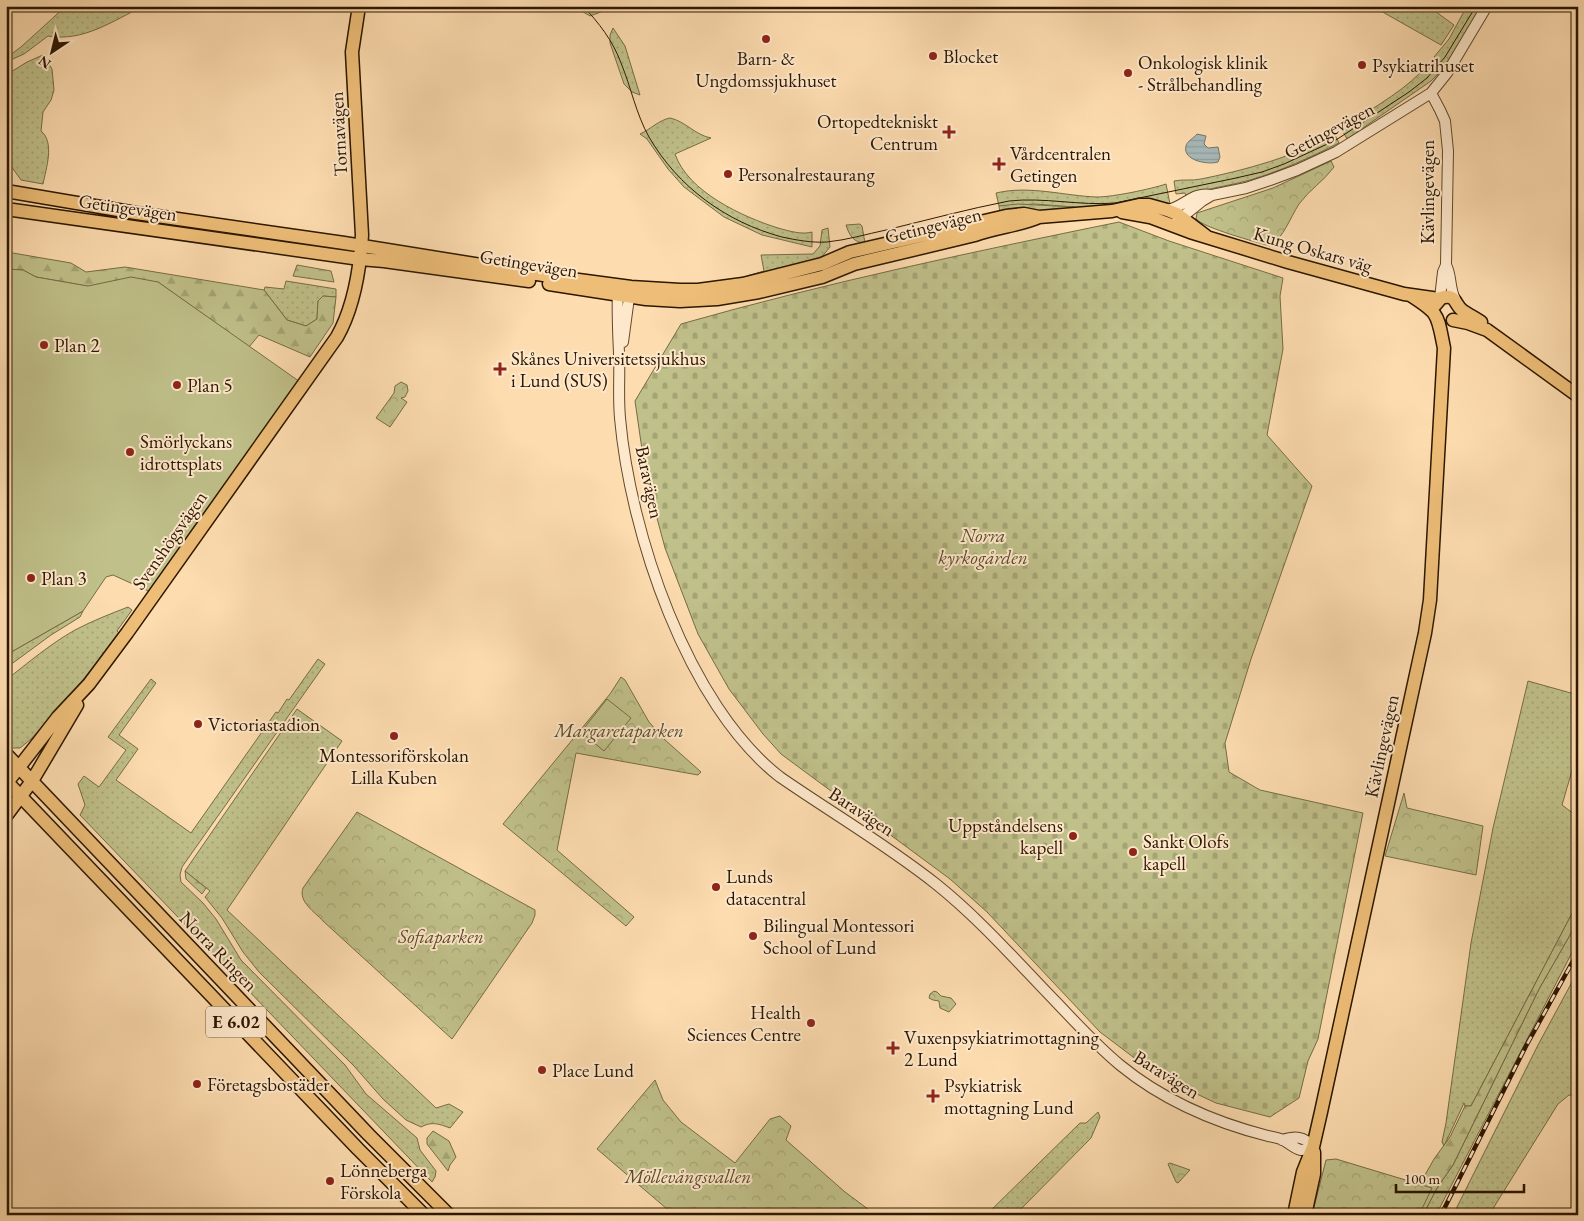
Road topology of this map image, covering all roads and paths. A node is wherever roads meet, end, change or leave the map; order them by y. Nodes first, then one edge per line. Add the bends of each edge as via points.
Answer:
1 (359, 6) edge
2 (1487, 6) edge
3 (1431, 93) junction
4 (6, 191) edge
5 (1212, 195) junction
6 (6, 209) edge
7 (1167, 210) junction
8 (1112, 211) junction
9 (1182, 218) junction
10 (1170, 223) junction
11 (1206, 236) junction
12 (361, 253) junction
13 (1446, 265) junction
14 (624, 292) junction
15 (1410, 296) junction
16 (1440, 298) junction
17 (1457, 304) junction
18 (1436, 315) junction
19 (1452, 320) junction
20 (1486, 330) junction
21 (1444, 348) junction
22 (1578, 396) edge
23 (89, 684) junction
24 (6, 754) edge
25 (19, 767) junction
26 (32, 781) junction
27 (7, 783) edge
28 (20, 796) junction
29 (6, 816) edge
30 (1313, 1147) junction
31 (424, 1215) edge
32 (449, 1215) edge
33 (1294, 1215) edge
34 (1305, 1215) edge

1 - 12 main road, Tornavägen via 352,52
2 - 3 street, Getingevägen via 1447,73
3 - 5 street, Getingevägen via 1316,161 1246,188
3 - 13 street, Kävlingevägen via 1445,121 1448,151
4 - 12 main road, Getingevägen
5 - 7 street, Getingevägen via 1196,196
5 - 9 street, Getingevägen
6 - 12 main road, Getingevägen
7 - 8 main road, Getingevägen via 1139,205
7 - 9 main road, Kung Oskars väg
8 - 10 main road, Getingevägen
8 - 14 main road, Getingevägen via 997,218 850,252 822,264 729,287
9 - 10 street, Getingevägen
9 - 11 main road, Kung Oskars väg
10 - 11 main road, Kung Oskars väg
11 - 15 main road, Kung Oskars väg
12 - 14 main road, Getingevägen
12 - 23 main road, Svenshögsvägen via 347,317 337,337
13 - 16 street, Kävlingevägen via 1442,272
13 - 17 street, Kävlingevägen
14 - 30 street, Baravägen via 619,365 620,416 637,512 677,632 697,674 734,730 775,773 937,885 986,928 1121,1066 1198,1114 1234,1128 1282,1140 1294,1137 1308,1140
15 - 16 main road, Kung Oskars väg
15 - 18 main road, Kung Oskars väg
16 - 17 main road, Kung Oskars väg via 1448,297
16 - 18 main road via 1435,304
17 - 19 main road via 1458,314
17 - 20 main road, Kung Oskars väg via 1482,323
18 - 19 main road, Kung Oskars väg via 1445,321
18 - 21 main road, Kävlingevägen
19 - 20 main road, Kung Oskars väg
19 - 21 main road, Kävlingevägen
20 - 22 main road, Kung Oskars väg
21 - 30 main road, Kävlingevägen via 1430,600 1425,633
23 - 25 main road, Svenshögsvägen
23 - 26 main road, Svenshögsvägen
24 - 25 main road, Norra Ringen / E 6.02
25 - 26 main road, Norra Ringen / E 6.02
25 - 27 main road, Svenshögsvägen
26 - 28 main road, Svenshögsvägen
26 - 32 main road, Norra Ringen / E 6.02
27 - 28 main road, Norra Ringen / E 6.02
28 - 29 main road, Svenshögsvägen
28 - 31 main road, Norra Ringen / E 6.02
30 - 33 main road, Kävlingevägen via 1303,1172
30 - 34 main road, Kävlingevägen via 1314,1174

